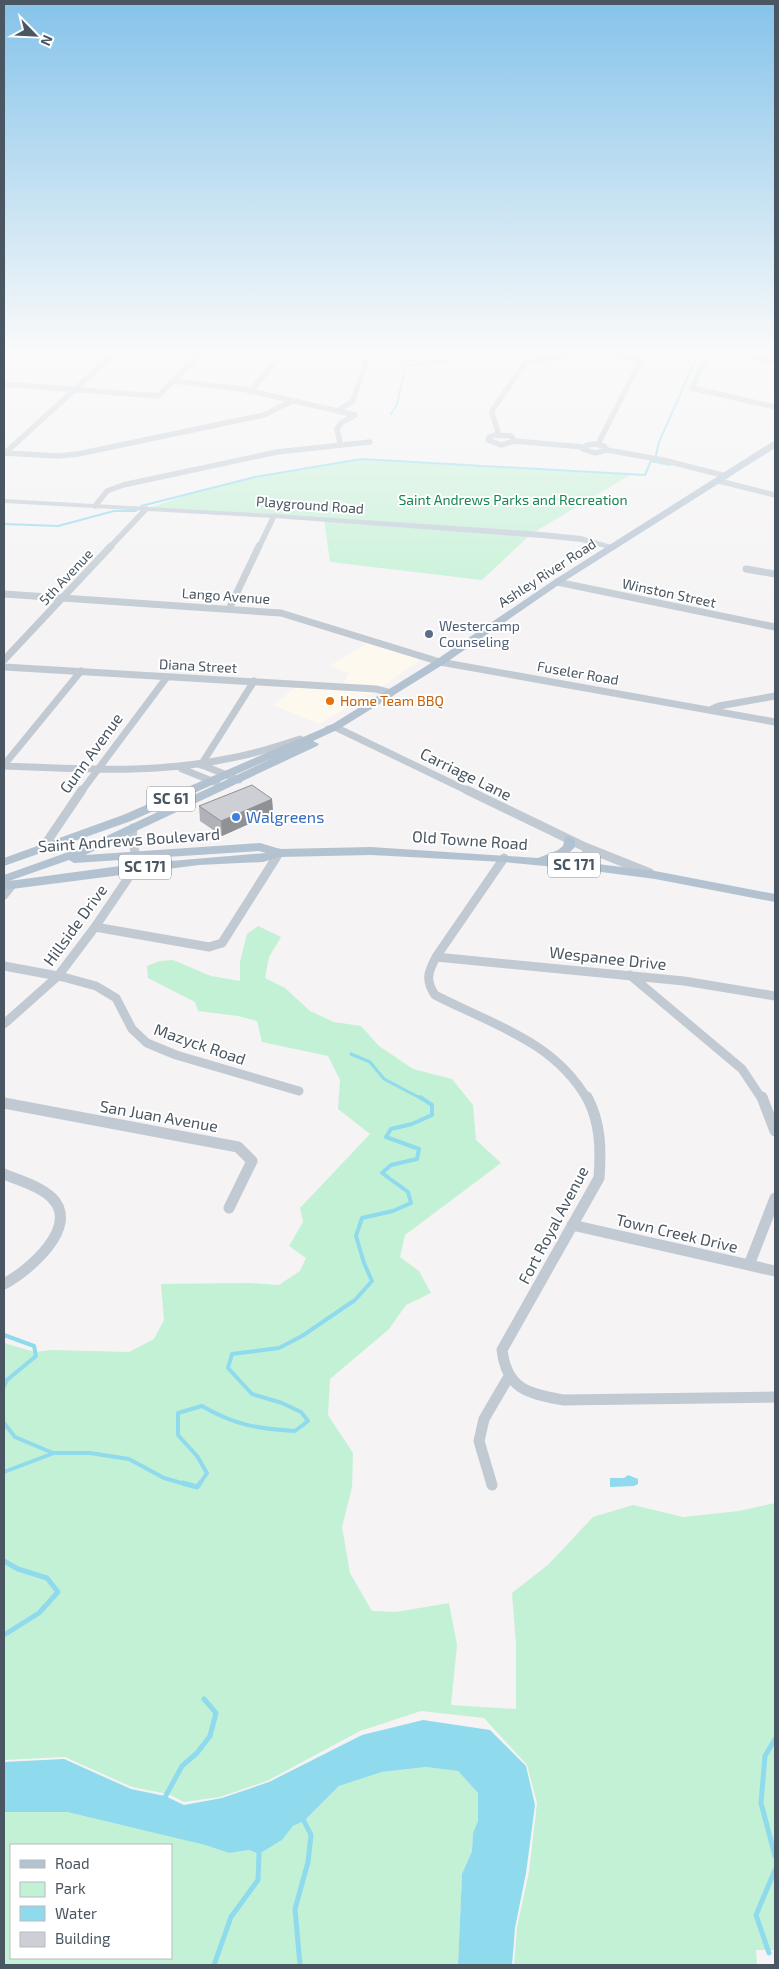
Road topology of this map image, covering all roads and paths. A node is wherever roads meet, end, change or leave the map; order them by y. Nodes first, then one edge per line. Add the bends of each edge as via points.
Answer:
1 (14, 444) edge
2 (126, 444) edge
3 (333, 444) edge
4 (543, 444) edge
5 (598, 444) joint
6 (775, 444) edge
7 (583, 448) junction
8 (607, 450) junction
9 (4, 453) edge
10 (722, 478) junction
11 (775, 495) edge
12 (4, 501) edge
13 (95, 506) junction
14 (146, 509) junction
15 (274, 516) junction
16 (614, 547) junction
17 (746, 569) dead end
18 (775, 574) edge
19 (557, 582) junction
20 (4, 594) edge
21 (64, 598) junction
22 (230, 607) junction
23 (775, 627) edge
24 (4, 660) edge
25 (440, 662) junction
26 (4, 667) edge
27 (81, 671) junction
28 (167, 677) junction
29 (254, 681) junction
30 (391, 692) junction
31 (775, 696) edge
32 (712, 710) junction
33 (775, 722) edge
34 (335, 727) junction
35 (201, 765) junction
36 (4, 766) edge
37 (174, 768) junction
38 (95, 770) junction
39 (225, 780) junction
40 (213, 781) junction
41 (133, 828) junction
42 (569, 840) junction
43 (585, 847) junction
44 (42, 848) junction
45 (279, 853) junction
46 (504, 858) junction
47 (60, 860) junction
48 (135, 861) junction
49 (4, 862) edge
50 (540, 862) junction
51 (586, 866) junction
52 (4, 869) edge
53 (655, 875) junction
54 (6, 886) edge
55 (775, 898) edge
56 (95, 927) junction
57 (436, 957) junction
58 (4, 966) edge
59 (630, 975) junction
60 (58, 976) junction
61 (775, 996) edge
62 (4, 1024) edge
63 (299, 1091) dead end
64 (4, 1103) edge
65 (775, 1131) edge
66 (4, 1174) edge
67 (775, 1198) edge
68 (229, 1208) dead end
69 (572, 1225) junction
70 (749, 1265) junction
71 (775, 1271) edge
72 (4, 1284) edge
73 (508, 1378) junction
74 (775, 1397) edge
75 (492, 1485) dead end

1 - 9 street
2 - 9 street via 58,456
3 - 13 street via 272,452 123,485 107,491
4 - 7 street
5 - 7 street
5 - 8 street
6 - 10 main road, Ashley River Road / SC 61
7 - 8 street via 591,452
8 - 10 street via 663,460
10 - 11 street
10 - 16 main road, Ashley River Road / SC 61
12 - 13 main road, Playground Road
13 - 14 main road, Playground Road
14 - 15 main road, Playground Road
14 - 21 street, 5th Avenue
15 - 16 main road, Playground Road via 542,535
15 - 22 street
16 - 19 main road, Ashley River Road / SC 61
17 - 18 street
19 - 23 street, Winston Street
19 - 25 main road, Ashley River Road / SC 61
20 - 21 street, Lango Avenue
21 - 22 street, Lango Avenue
21 - 24 street, 5th Avenue
22 - 25 street, Lango Avenue via 281,613
25 - 30 main road, Ashley River Road / SC 61
25 - 32 street, Fuseler Road
26 - 27 street, Diana Street
27 - 28 street, Diana Street
27 - 36 street
28 - 29 street, Diana Street
28 - 38 street, Gunn Avenue
29 - 30 street, Diana Street
29 - 35 street
30 - 34 main road, Ashley River Road / SC 61
31 - 32 street, Fuseler Road
32 - 33 street, Fuseler Road
34 - 35 street via 271,749
34 - 39 main road, Ashley River Road / SC 61
34 - 39 main road, Ashley River Road / SC 61 via 327,736 239,780
34 - 42 street, Carriage Lane
35 - 37 street
35 - 39 street
36 - 38 street
37 - 38 street
37 - 40 street
38 - 44 street, Gunn Avenue
39 - 40 main road, Ashley River Road / SC 61
39 - 41 main road, Ashley River Road / SC 61
40 - 44 main road, Ashley River Road / SC 61 via 126,818
41 - 47 main road, Ashley River Road / SC 61
41 - 48 street via 130,839
42 - 43 street, Carriage Lane
42 - 50 main road via 569,847 562,853
43 - 51 street
43 - 53 street, Carriage Lane
44 - 49 main road, Ashley River Road / SC 61
45 - 46 main road, Old Towne Road / SC 171 via 371,851
45 - 48 main road, Saint Andrews Boulevard / SC 171 via 263,858
45 - 56 street via 222,943 216,946
46 - 50 main road, Old Towne Road / SC 171
46 - 57 street, Fort Royal Avenue
47 - 48 main road, Saint Andrews Boulevard / SC 171
47 - 52 main road, Saint Andrews Boulevard / SC 171
47 - 54 main road, Ashley River Road / SC 61
48 - 54 main road, Saint Andrews Boulevard / SC 171
48 - 56 street, Hillside Drive
50 - 51 main road, Old Towne Road / SC 171
51 - 53 main road, Old Towne Road / SC 171
53 - 55 main road, Old Towne Road / SC 171
56 - 60 street, Hillside Drive
57 - 59 street, Wespanee Drive
57 - 69 street, Fort Royal Avenue via 426,974 435,995 505,1027 537,1046 563,1066 584,1089 596,1114 602,1158 599,1178
58 - 60 street, Mazyck Road
59 - 61 street, Wespanee Drive
59 - 65 street via 742,1069 760,1093
60 - 62 street, Hillside Drive
60 - 63 street, Mazyck Road via 99,987 115,996 132,1030 149,1044
64 - 68 street, San Juan Avenue via 238,1147 252,1161
66 - 72 street via 50,1196 62,1217 61,1226 34,1263
67 - 70 street
69 - 70 street, Town Creek Drive
69 - 73 street, Fort Royal Avenue via 502,1350
70 - 71 street, Town Creek Drive
73 - 74 street via 517,1387 535,1395 563,1400
73 - 75 street via 484,1419 479,1442

